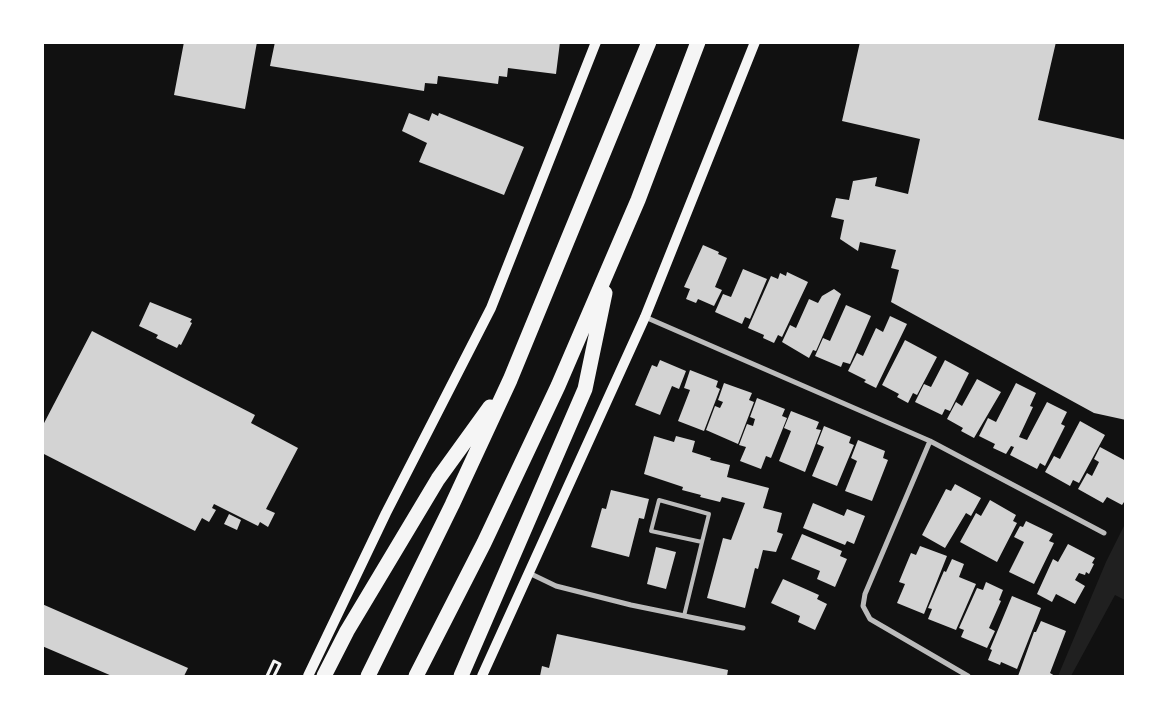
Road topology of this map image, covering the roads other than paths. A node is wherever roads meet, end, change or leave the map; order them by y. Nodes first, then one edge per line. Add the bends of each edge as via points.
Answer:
1 (596, 42) edge
2 (649, 42) edge
3 (698, 42) edge
4 (755, 42) edge
5 (612, 260) junction
6 (645, 316) junction
7 (510, 380) junction
8 (930, 441) junction
9 (1104, 533) dead end
10 (702, 542) junction
11 (529, 572) junction
12 (684, 616) junction
13 (743, 628) dead end
14 (308, 676) edge
15 (324, 676) edge
16 (368, 676) edge
17 (416, 676) edge
18 (461, 676) edge
19 (482, 676) edge
20 (968, 676) edge

1 - 14 main road via 491,308 386,513
2 - 7 highway
3 - 5 highway
4 - 6 main road
5 - 17 highway via 558,386 484,543
5 - 18 highway via 585,389
6 - 8 street
6 - 11 main road
7 - 15 highway via 438,479
7 - 16 highway
8 - 9 street
8 - 20 street via 865,594 863,606 870,619
10 - 10 lane via 709,514 659,500 650,531
10 - 12 lane
11 - 12 street via 556,586
11 - 19 main road
12 - 13 street

